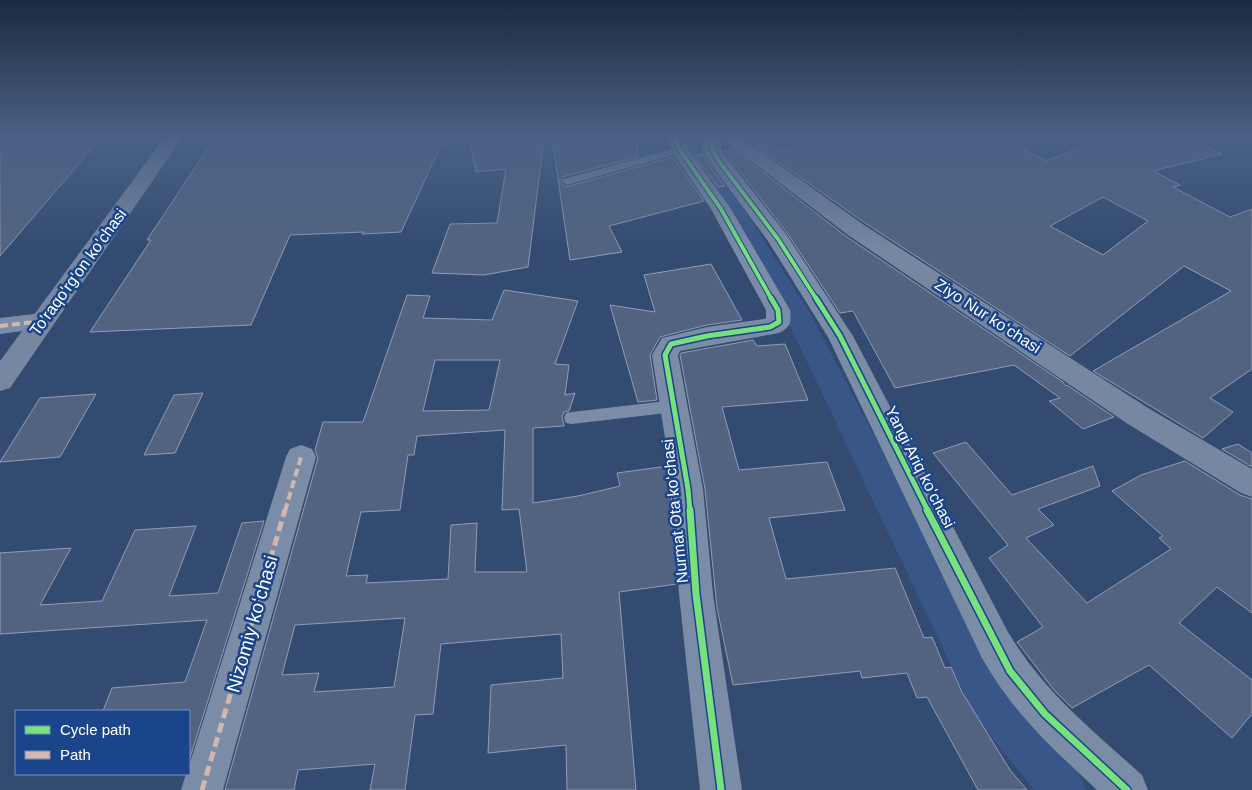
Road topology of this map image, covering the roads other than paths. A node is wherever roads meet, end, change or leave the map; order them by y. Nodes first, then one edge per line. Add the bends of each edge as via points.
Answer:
1 (147, 175) edge
2 (585, 175) edge
3 (698, 175) edge
4 (729, 175) edge
5 (780, 175) edge
6 (567, 181) dead end
7 (43, 321) junction
8 (0, 326) edge
9 (0, 381) edge
10 (675, 406) junction
11 (572, 418) dead end
12 (301, 457) dead end
13 (1252, 484) edge
14 (202, 790) edge
15 (721, 790) edge
16 (1127, 790) edge

1 - 7 street, To'raqo'rg'on ko'chasi
2 - 6 lane
3 - 10 street, Nurmat Ota koʻchasi via 778,310 779,322 770,327 672,344 665,355
4 - 16 street, Yangi Ariq koʻchasi via 778,240 840,336 1010,671 1045,714
5 - 13 street, Ziyo Nur koʻchasi via 856,230 1138,416
7 - 8 street
7 - 9 street, To'raqo'rg'on ko'chasi
10 - 11 lane
10 - 15 street, Nurmat Ota koʻchasi via 688,489 696,594
12 - 14 street, Nizomiy koʻchasi

